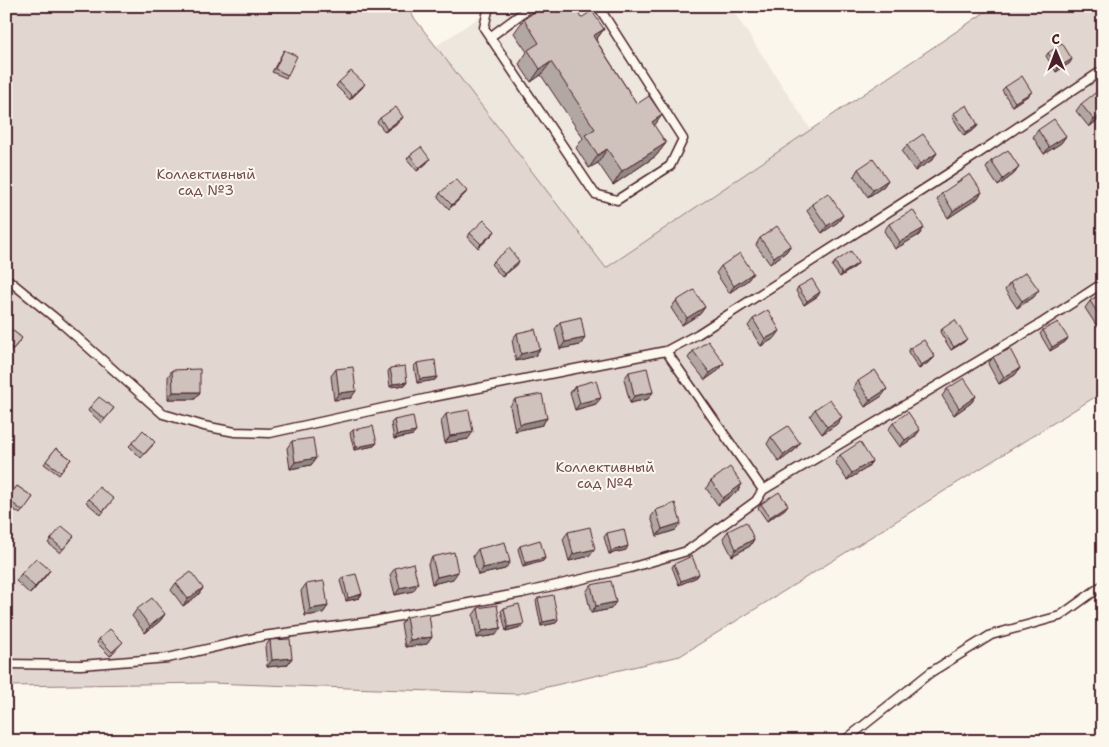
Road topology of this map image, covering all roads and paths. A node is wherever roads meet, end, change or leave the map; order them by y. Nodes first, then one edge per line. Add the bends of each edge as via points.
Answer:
1 (489, 6) edge
2 (532, 6) edge
3 (598, 6) edge
4 (490, 36) junction
5 (1103, 70) edge
6 (6, 278) edge
7 (1103, 283) edge
8 (666, 351) junction
9 (763, 490) junction
10 (1103, 585) edge
11 (6, 664) edge
12 (844, 741) edge

1 - 4 lane via 484,28
2 - 4 lane
3 - 4 lane via 684,139 670,166 617,200 595,194
5 - 8 lane via 698,334
6 - 8 lane via 163,414 235,432 270,433
7 - 9 lane
8 - 9 lane
9 - 11 lane via 756,501 687,551 522,593 263,636 168,658 81,664
10 - 12 lane via 1060,616 992,635 932,672

